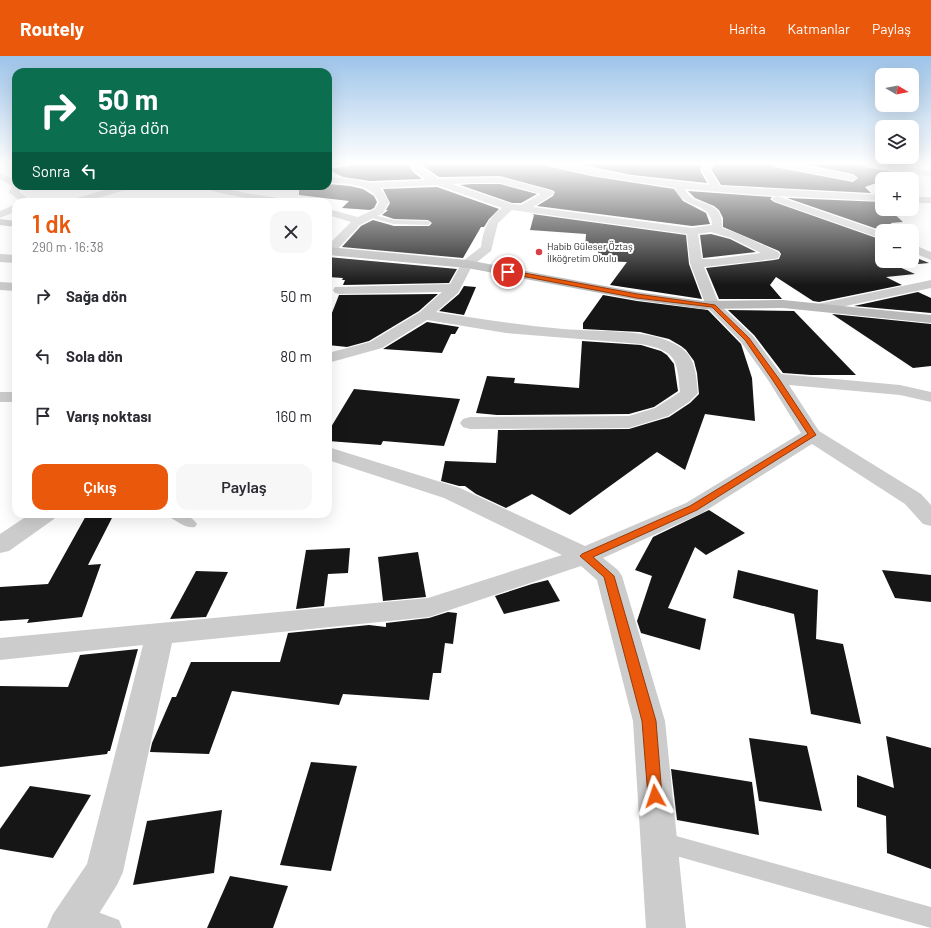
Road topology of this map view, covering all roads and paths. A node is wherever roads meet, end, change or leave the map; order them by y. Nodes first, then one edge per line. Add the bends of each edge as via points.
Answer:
1 (383, 204) edge
2 (503, 204) edge
3 (531, 204) edge
4 (699, 204) edge
5 (788, 204) edge
6 (510, 206) junction
7 (524, 208) junction
8 (12, 209) edge
9 (332, 213) edge
10 (0, 215) edge
11 (370, 216) junction
12 (359, 221) junction
13 (0, 222) edge
14 (428, 223) dead end
15 (12, 224) edge
16 (714, 229) junction
17 (692, 231) junction
18 (875, 234) edge
19 (332, 247) edge
20 (332, 251) edge
21 (919, 251) edge
22 (931, 256) edge
23 (0, 258) edge
24 (12, 259) edge
25 (696, 263) junction
26 (467, 264) junction
27 (931, 284) edge
28 (0, 286) edge
29 (12, 287) edge
30 (454, 288) junction
31 (340, 290) dead end
32 (713, 306) junction
33 (822, 307) junction
34 (425, 315) junction
35 (931, 320) edge
36 (332, 357) edge
37 (776, 379) junction
38 (0, 397) edge
39 (12, 397) edge
40 (931, 397) edge
41 (470, 422) dead end
42 (812, 435) junction
43 (332, 454) edge
44 (40, 518) edge
45 (180, 518) edge
46 (931, 519) edge
47 (191, 524) dead end
48 (0, 545) edge
49 (585, 556) junction
50 (160, 633) junction
51 (0, 649) edge
52 (659, 841) junction
53 (931, 918) edge
54 (72, 921) edge
55 (111, 928) edge
56 (666, 928) edge

1 - 11 street via 379,211
2 - 6 street
3 - 7 street
4 - 16 street via 711,209 717,217 717,228
5 - 18 street
6 - 7 street
6 - 26 street via 492,220 487,248
7 - 17 street
8 - 10 street
9 - 12 street
11 - 12 street
11 - 14 lane via 394,222
12 - 19 street
13 - 15 street
16 - 17 street
16 - 25 street via 736,236 774,255
17 - 25 street
20 - 26 street
21 - 22 street
23 - 24 street
25 - 32 street
26 - 30 street
26 - 32 street via 637,296
27 - 33 street
28 - 29 street
30 - 31 street
30 - 34 street
32 - 33 street via 783,304
32 - 37 street via 747,339
33 - 35 street
34 - 36 street via 376,345
34 - 41 street via 505,328 609,335 646,341 672,349 686,363 689,392 668,409 644,419 629,422
37 - 40 street via 900,390
37 - 42 street
38 - 39 street
42 - 46 street via 913,499
42 - 49 street via 694,508
43 - 49 street via 452,493
44 - 48 street
45 - 47 lane
49 - 50 street via 429,607
49 - 52 street via 609,576 649,721
50 - 51 street
50 - 54 street via 104,872
52 - 53 lane
52 - 56 street
54 - 55 lane

